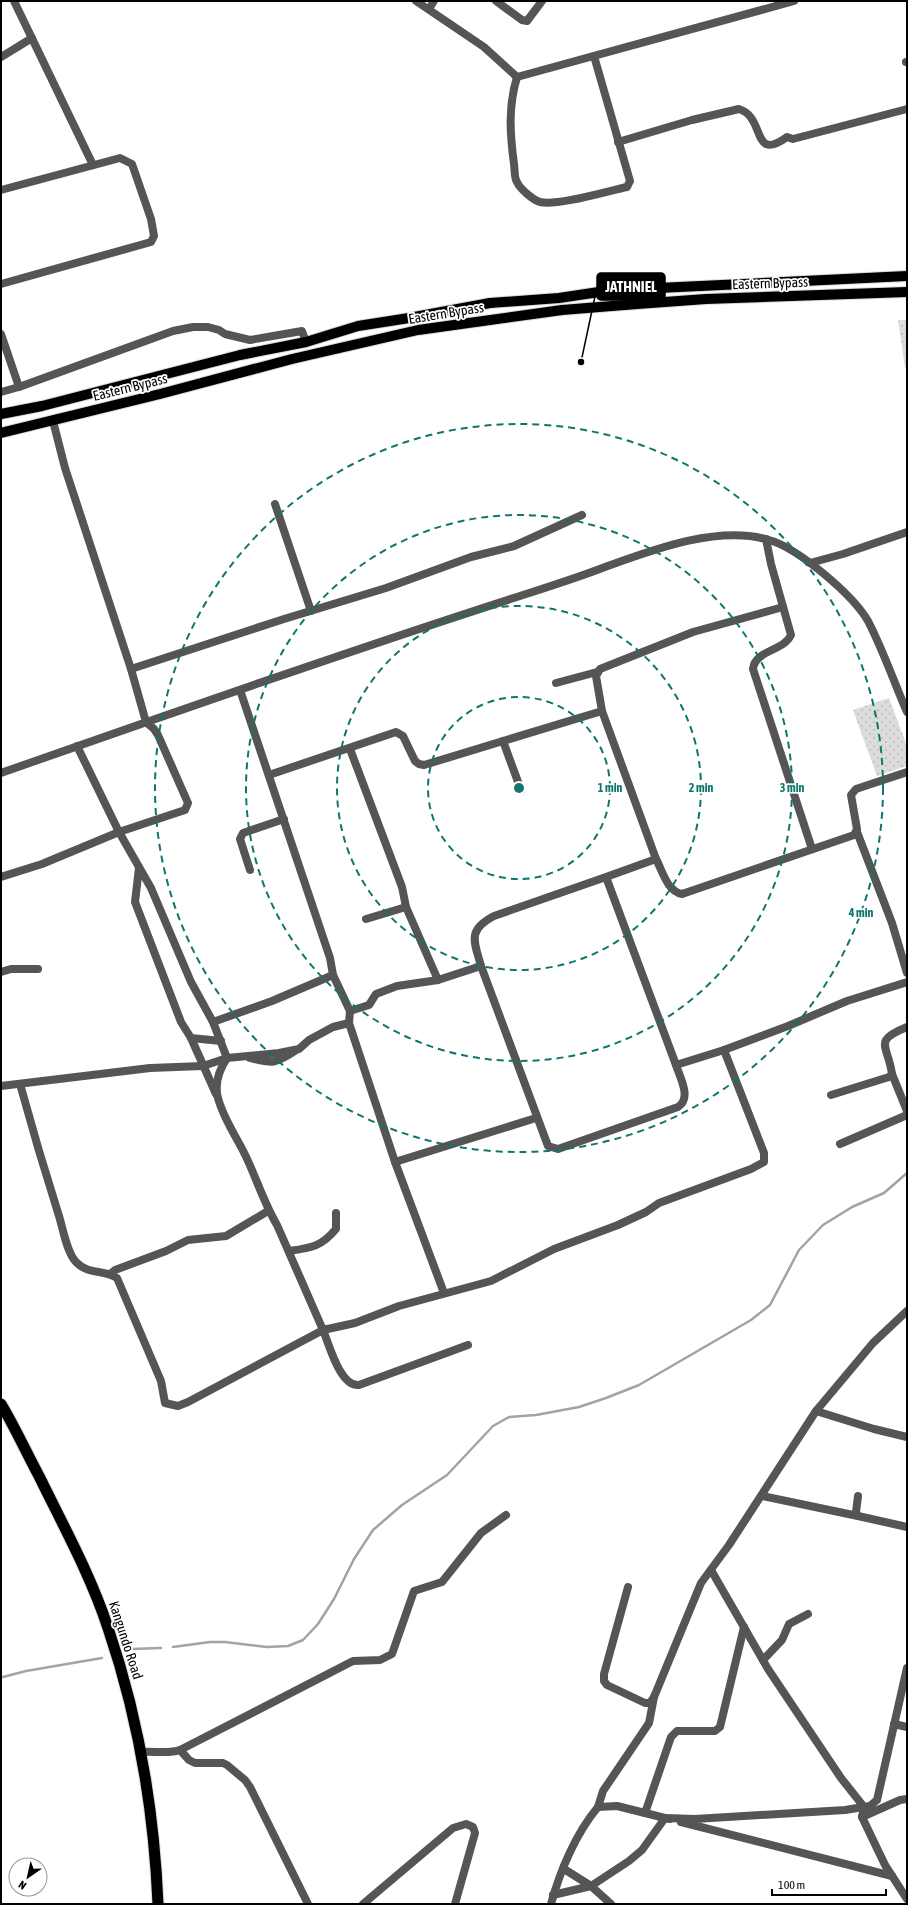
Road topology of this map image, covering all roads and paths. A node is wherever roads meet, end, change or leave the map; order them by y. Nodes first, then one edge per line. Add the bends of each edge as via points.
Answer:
1 (14, 1) edge
2 (416, 1) edge
3 (434, 1) edge
4 (496, 1) edge
5 (542, 1) edge
6 (794, 1) edge
7 (429, 9) junction
8 (32, 38) junction
9 (594, 56) junction
10 (1, 57) edge
11 (517, 77) junction
12 (907, 109) edge
13 (618, 142) junction
14 (93, 165) junction
15 (1, 190) edge
16 (907, 276) edge
17 (1, 284) edge
18 (907, 292) edge
19 (1, 334) edge
20 (306, 342) junction
21 (19, 387) junction
22 (1, 392) edge
23 (74, 397) junction
24 (1, 414) edge
25 (79, 414) junction
26 (53, 421) junction
27 (1, 432) edge
28 (275, 504) dead end
29 (582, 515) dead end
30 (907, 532) edge
31 (766, 539) junction
32 (810, 563) junction
33 (783, 607) junction
34 (311, 610) junction
35 (131, 669) junction
36 (597, 672) junction
37 (556, 682) dead end
38 (240, 690) junction
39 (602, 711) junction
40 (907, 712) edge
41 (146, 722) junction
42 (503, 741) junction
43 (76, 746) junction
44 (350, 749) junction
45 (907, 772) edge
46 (1, 773) edge
47 (269, 774) junction
48 (521, 790) dead end
49 (284, 819) junction
50 (119, 832) junction
51 (857, 832) junction
52 (812, 849) junction
53 (656, 859) junction
54 (139, 868) junction
55 (250, 870) dead end
56 (1, 877) edge
57 (606, 877) junction
58 (406, 907) junction
59 (366, 919) dead end
60 (481, 966) junction
61 (38, 970) dead end
62 (1, 972) edge
63 (907, 974) edge
64 (333, 975) junction
65 (438, 980) junction
66 (907, 982) edge
67 (350, 1011) junction
68 (213, 1022) junction
69 (350, 1023) junction
70 (907, 1027) edge
71 (191, 1038) junction
72 (221, 1041) junction
73 (724, 1050) junction
74 (227, 1058) junction
75 (676, 1065) junction
76 (203, 1066) junction
77 (892, 1074) junction
78 (20, 1084) junction
79 (1, 1086) edge
80 (831, 1095) dead end
81 (218, 1097) junction
82 (907, 1111) edge
83 (907, 1115) edge
84 (536, 1118) junction
85 (840, 1144) dead end
86 (395, 1162) junction
87 (268, 1211) junction
88 (336, 1213) dead end
89 (289, 1251) junction
90 (110, 1274) junction
91 (444, 1293) junction
92 (907, 1311) edge
93 (323, 1330) junction
94 (468, 1345) dead end
95 (1, 1404) edge
96 (816, 1411) junction
97 (907, 1437) edge
98 (762, 1496) junction
99 (858, 1496) dead end
100 (506, 1516) dead end
101 (858, 1516) junction
102 (907, 1527) edge
103 (711, 1570) junction
104 (628, 1587) dead end
105 (808, 1614) dead end
106 (744, 1627) junction
107 (763, 1660) junction
108 (907, 1668) edge
109 (654, 1698) junction
110 (894, 1724) junction
111 (907, 1727) edge
112 (180, 1750) junction
113 (141, 1752) junction
114 (907, 1798) edge
115 (598, 1807) junction
116 (864, 1807) junction
117 (645, 1813) junction
118 (862, 1817) junction
119 (665, 1818) junction
120 (564, 1869) junction
121 (892, 1876) junction
122 (591, 1886) junction
123 (553, 1895) junction
124 (907, 1899) edge
125 (158, 1904) edge
126 (308, 1904) edge
127 (363, 1904) edge
128 (455, 1904) edge
129 (551, 1904) edge
130 (611, 1904) edge

1 - 8 street
2 - 7 street
3 - 7 street
4 - 5 street via 527,21
6 - 9 street
7 - 11 street via 484,47
8 - 10 street
8 - 14 street
9 - 11 street
9 - 13 street
11 - 13 street via 510,104 512,146 516,182 526,193 540,202 570,200 627,186 630,181
12 - 13 street via 793,139 787,137 775,146 762,141 752,117 739,109
14 - 15 street
14 - 17 street via 120,158 132,164 151,219 154,239 151,242
16 - 20 main road, Eastern Bypass via 658,288 490,303 358,326
18 - 25 main road, Eastern Bypass via 698,299 562,310 485,320 418,330 334,349
19 - 21 street
20 - 21 street via 302,331 250,340 225,334 214,328 193,326
20 - 23 main road, Eastern Bypass via 240,355
21 - 22 street
23 - 24 main road, Eastern Bypass
23 - 25 main road
25 - 26 main road, Eastern Bypass
26 - 27 main road, Eastern Bypass
26 - 35 street via 65,468
28 - 34 street
29 - 34 street via 514,546 471,557 386,588
30 - 32 street
31 - 32 street via 785,545
31 - 33 street
31 - 38 street via 741,536 712,537 675,544 364,646
32 - 40 street via 850,599 867,620
33 - 36 street via 693,632
33 - 52 street via 791,635 789,640 757,659 753,669
34 - 35 street
35 - 41 street
36 - 37 street
36 - 39 street
38 - 41 street
38 - 47 street
39 - 42 street
39 - 53 street
41 - 43 street
41 - 50 street via 158,735 188,807
42 - 44 street via 424,765 415,761 400,733 396,732
42 - 48 street
43 - 46 street
43 - 50 street
44 - 47 street
44 - 58 street via 402,886
45 - 51 street via 856,789 851,796 851,802
47 - 49 street
49 - 55 street via 243,833 240,839
49 - 64 street via 330,958
50 - 54 street
50 - 56 street via 42,864
51 - 52 street
51 - 63 street via 892,923
52 - 53 street via 682,894 671,889
53 - 57 street
54 - 68 street via 151,888 191,982
54 - 71 street via 135,902 181,1022
57 - 60 street via 494,916 484,922 475,931 474,941
57 - 75 street
58 - 59 street
58 - 65 street
60 - 65 street
60 - 84 street
61 - 62 street via 11,969
64 - 67 street
64 - 68 street
65 - 67 street via 397,986 376,994 369,1005
66 - 73 street via 847,1001
67 - 69 street
68 - 72 street
69 - 74 street via 333,1027 309,1040 299,1049
69 - 86 street
70 - 77 street via 886,1038
71 - 72 street
71 - 76 street
72 - 74 street
73 - 75 street
73 - 91 street via 764,1153 764,1162 751,1170 659,1203 625,1222 554,1249 491,1281
74 - 76 street
74 - 81 street via 218,1073
75 - 84 street via 686,1097 678,1108 558,1150 548,1146
76 - 78 street via 150,1068
76 - 81 street
77 - 80 street
77 - 82 street
78 - 79 street
78 - 90 street via 74,1260 88,1271
81 - 87 street via 230,1128 248,1160
83 - 85 street
84 - 86 street
86 - 91 street
87 - 89 street
87 - 90 street via 226,1236 188,1240
88 - 89 street via 336,1229 326,1240 316,1247
89 - 93 street
90 - 93 street via 118,1278 160,1382 165,1403 178,1406 188,1402
91 - 93 street via 399,1306 355,1323
92 - 96 street via 873,1343
93 - 94 street via 345,1380 352,1385
95 - 113 highway, Kangundo Road via 53,1504 97,1599 118,1659
96 - 97 street
96 - 98 street
98 - 101 street
98 - 103 street
99 - 101 street
100 - 112 street via 481,1533 442,1582 414,1592 392,1654 380,1660 353,1661
101 - 102 street
103 - 106 street
103 - 109 street via 701,1583
104 - 109 street via 604,1682 645,1703 650,1703
105 - 107 street via 789,1624 782,1640
106 - 107 street
106 - 117 street via 720,1727 715,1731 677,1731 671,1737
107 - 116 street via 841,1778
108 - 110 street
109 - 115 street via 649,1723 603,1791
110 - 111 street
110 - 116 street via 877,1800 873,1805
112 - 113 street via 173,1753 163,1750
112 - 126 street via 195,1763 228,1765 245,1780
113 - 125 highway, Kangundo Road via 149,1800
114 - 118 street
115 - 117 street via 616,1806
115 - 120 street via 588,1819
116 - 118 street
116 - 119 street via 695,1819
117 - 119 street
118 - 121 street
119 - 121 street
119 - 122 street via 642,1850
120 - 122 street
120 - 123 street
121 - 124 street
122 - 123 street
122 - 130 street
123 - 129 street
127 - 128 street via 453,1828 466,1824 473,1827 475,1833

